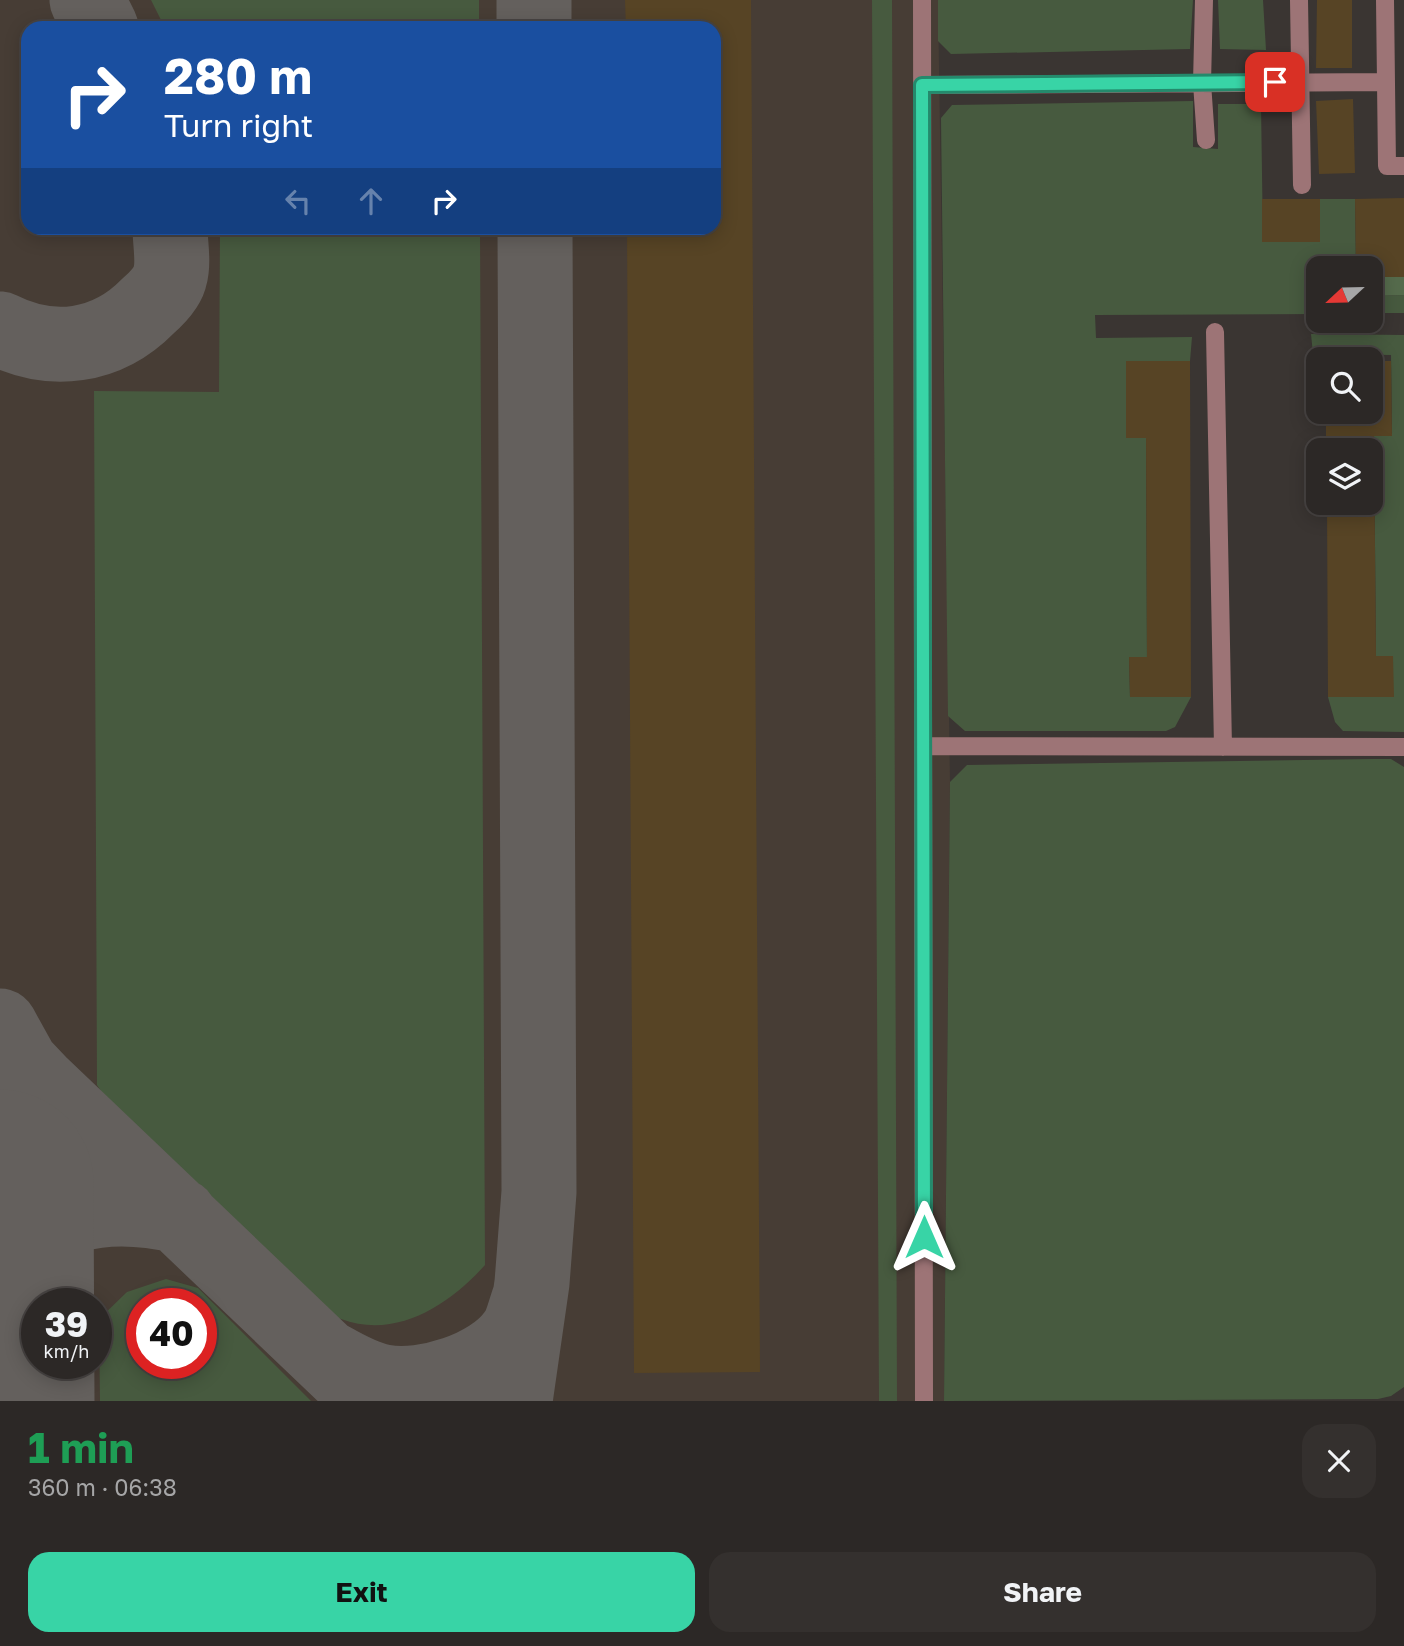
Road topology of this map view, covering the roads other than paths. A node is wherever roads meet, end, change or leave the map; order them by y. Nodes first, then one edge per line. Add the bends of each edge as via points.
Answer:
1 (922, 0) edge
2 (1203, 0) edge
3 (1299, 0) edge
4 (1385, 0) edge
5 (1299, 82) junction
6 (1385, 82) junction
7 (1202, 83) junction
8 (922, 85) junction
9 (1206, 140) dead end
10 (1404, 166) edge
11 (1301, 185) dead end
12 (1214, 332) dead end
13 (923, 746) junction
14 (1223, 747) junction
15 (1404, 747) edge
16 (924, 1401) edge

1 - 8 street
2 - 7 street
3 - 5 street
4 - 6 street
5 - 6 street
5 - 7 street
5 - 11 street
6 - 10 street via 1387,166
7 - 8 street
7 - 9 street
8 - 13 street
12 - 14 street
13 - 14 street
13 - 16 street
14 - 15 street

